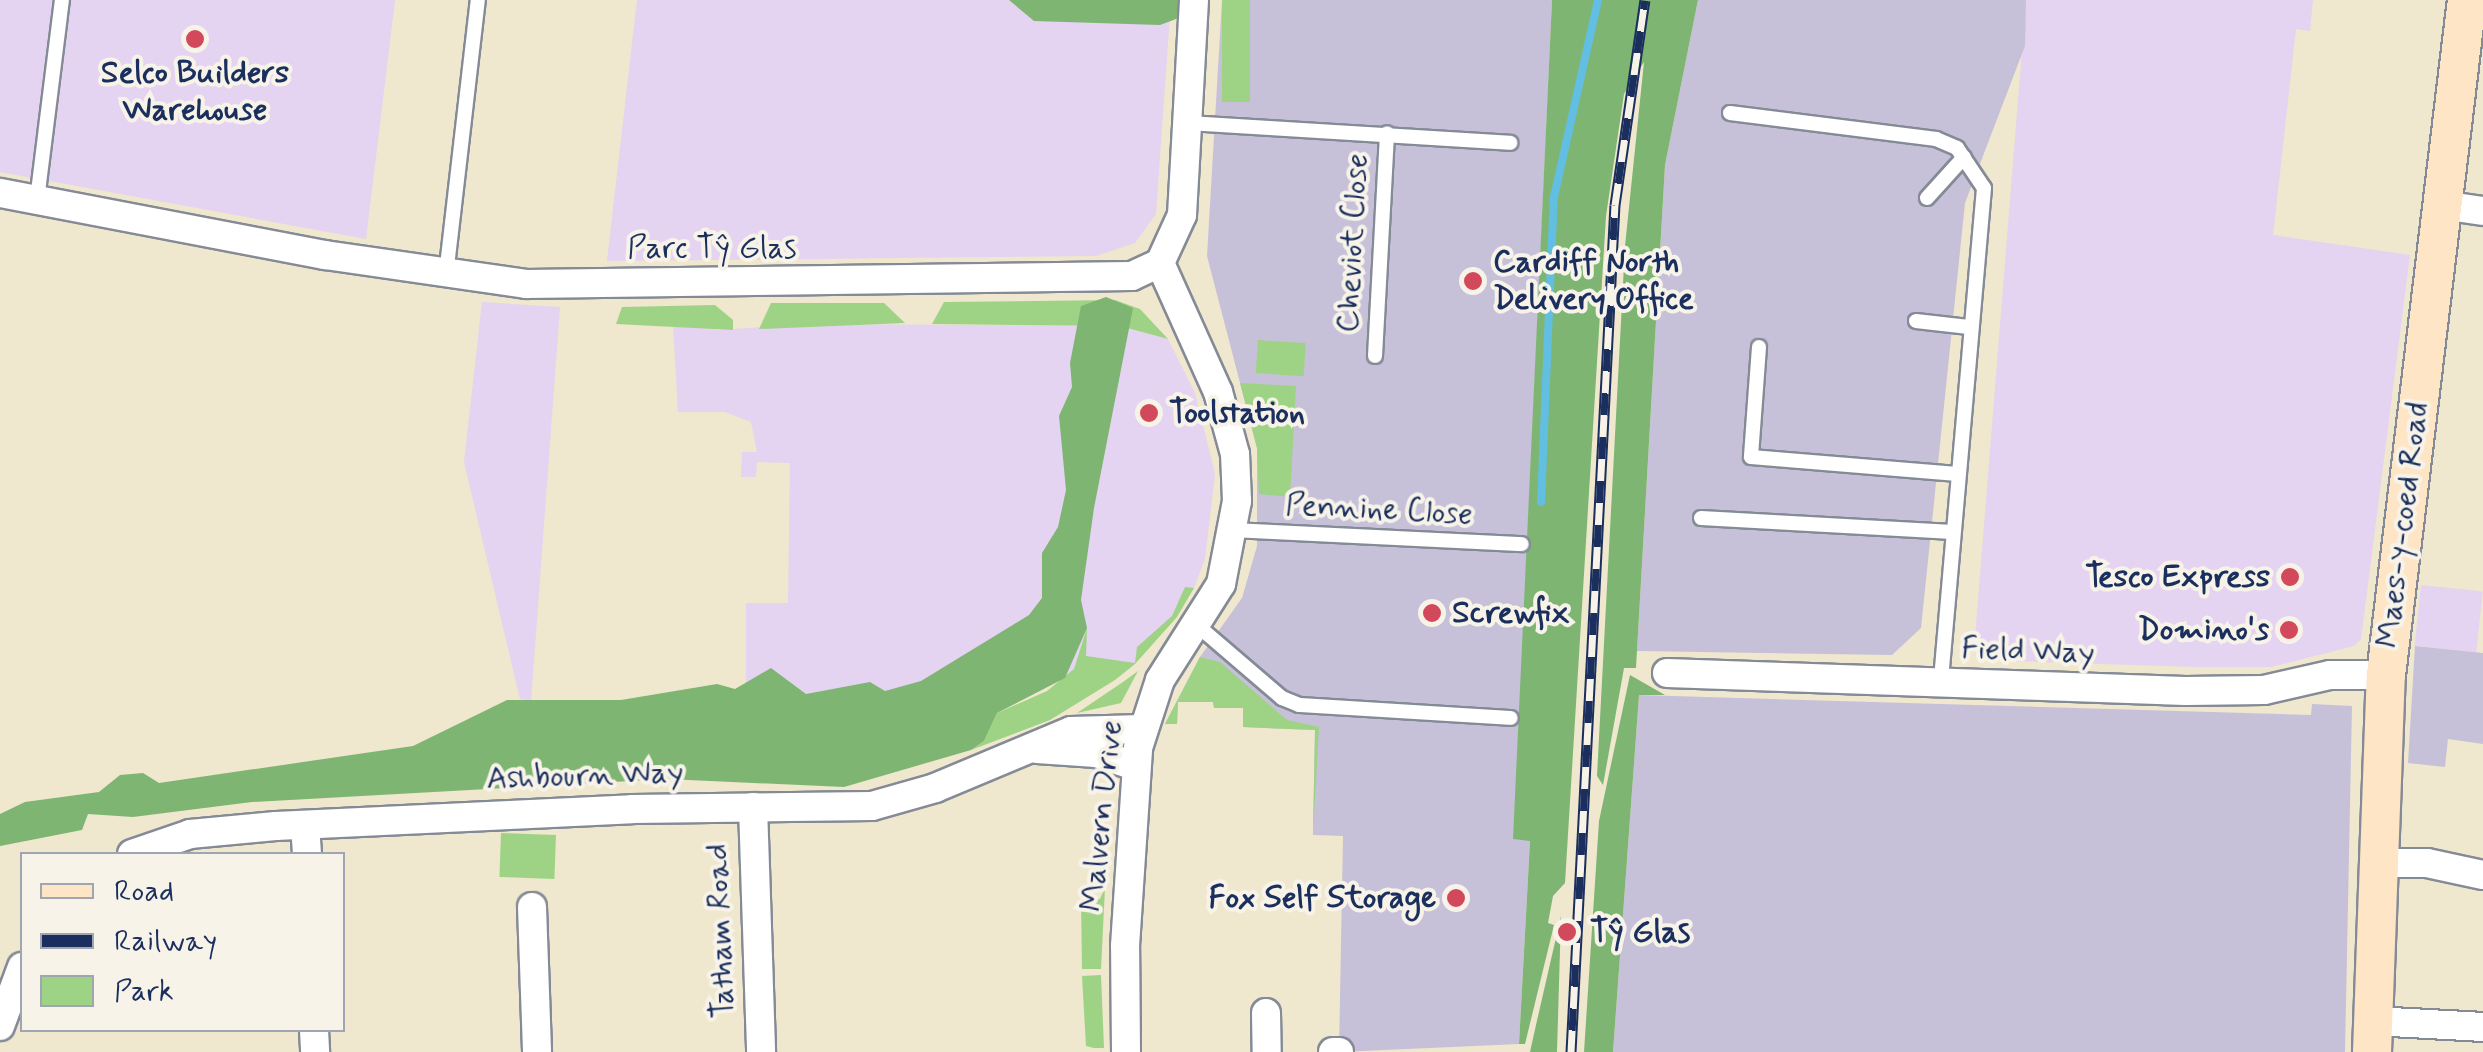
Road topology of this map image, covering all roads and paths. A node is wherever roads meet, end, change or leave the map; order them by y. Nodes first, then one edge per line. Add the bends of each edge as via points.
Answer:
1 (62, 0) edge
2 (478, 0) edge
3 (1194, 0) edge
4 (2468, 0) edge
5 (1730, 113) dead end
6 (1188, 123) junction
7 (1386, 133) junction
8 (1510, 142) dead end
9 (1964, 158) junction
10 (0, 193) edge
11 (1928, 198) dead end
12 (37, 200) junction
13 (2442, 206) junction
14 (2483, 211) edge
15 (1160, 263) junction
16 (446, 275) junction
17 (1916, 322) dead end
18 (1970, 327) junction
19 (1758, 347) dead end
20 (1375, 356) dead end
21 (1958, 474) junction
22 (1702, 518) dead end
23 (1234, 530) junction
24 (1953, 532) junction
25 (1522, 544) dead end
26 (1198, 626) junction
27 (1666, 673) dead end
28 (2386, 674) junction
29 (1941, 683) junction
30 (1510, 718) dead end
31 (1142, 729) junction
32 (1035, 749) junction
33 (1136, 766) junction
34 (753, 807) junction
35 (305, 825) junction
36 (138, 852) edge
37 (307, 852) edge
38 (2378, 863) junction
39 (2483, 876) edge
40 (532, 907) dead end
41 (20, 972) edge
42 (1266, 1013) dead end
43 (0, 1026) edge
44 (2483, 1027) edge
45 (2373, 1036) edge
46 (538, 1052) edge
47 (760, 1052) edge
48 (1126, 1052) edge
49 (1266, 1052) edge

1 - 12 lane
2 - 16 lane
3 - 6 street
4 - 13 street, Maes-y-coed Road
5 - 9 lane via 1936,140
6 - 7 lane, Cheviot Close
6 - 15 street via 1182,215
7 - 8 lane, Cheviot Close
7 - 20 lane, Cheviot Close
9 - 11 lane
9 - 18 lane via 1984,188
10 - 12 street, Parc Tŷ Glas
12 - 16 street, Parc Tŷ Glas
13 - 14 street
13 - 28 street, Maes-y-coed Road
15 - 16 street, Parc Tŷ Glas via 1106,279 550,285
15 - 23 street, Malvern Drive via 1194,329 1230,429 1237,478
17 - 18 lane
18 - 21 lane
19 - 21 lane via 1751,457 1836,469
21 - 24 lane
22 - 24 lane
23 - 25 lane, Pennine Close
23 - 26 street, Malvern Drive via 1220,584
24 - 29 lane
26 - 30 lane via 1299,705
26 - 31 street, Malvern Drive via 1160,680
27 - 29 street, Field Way
28 - 29 street, Field Way via 2318,676 2251,690
28 - 38 street, Maes-y-coed Road
31 - 32 street, Ashbourn Way via 1071,731
31 - 33 street, Malvern Drive
32 - 33 street, Ashbourn Way via 1096,754
32 - 34 street, Ashbourn Way via 892,802
33 - 48 street, Malvern Drive
34 - 35 street, Ashbourn Way
34 - 47 street, Tatham Road
35 - 36 street, Ashbourn Way via 190,834
35 - 37 street
38 - 39 street via 2428,862
38 - 45 street, Maes-y-coed Road
40 - 46 street
41 - 43 street
42 - 49 street
44 - 45 street

